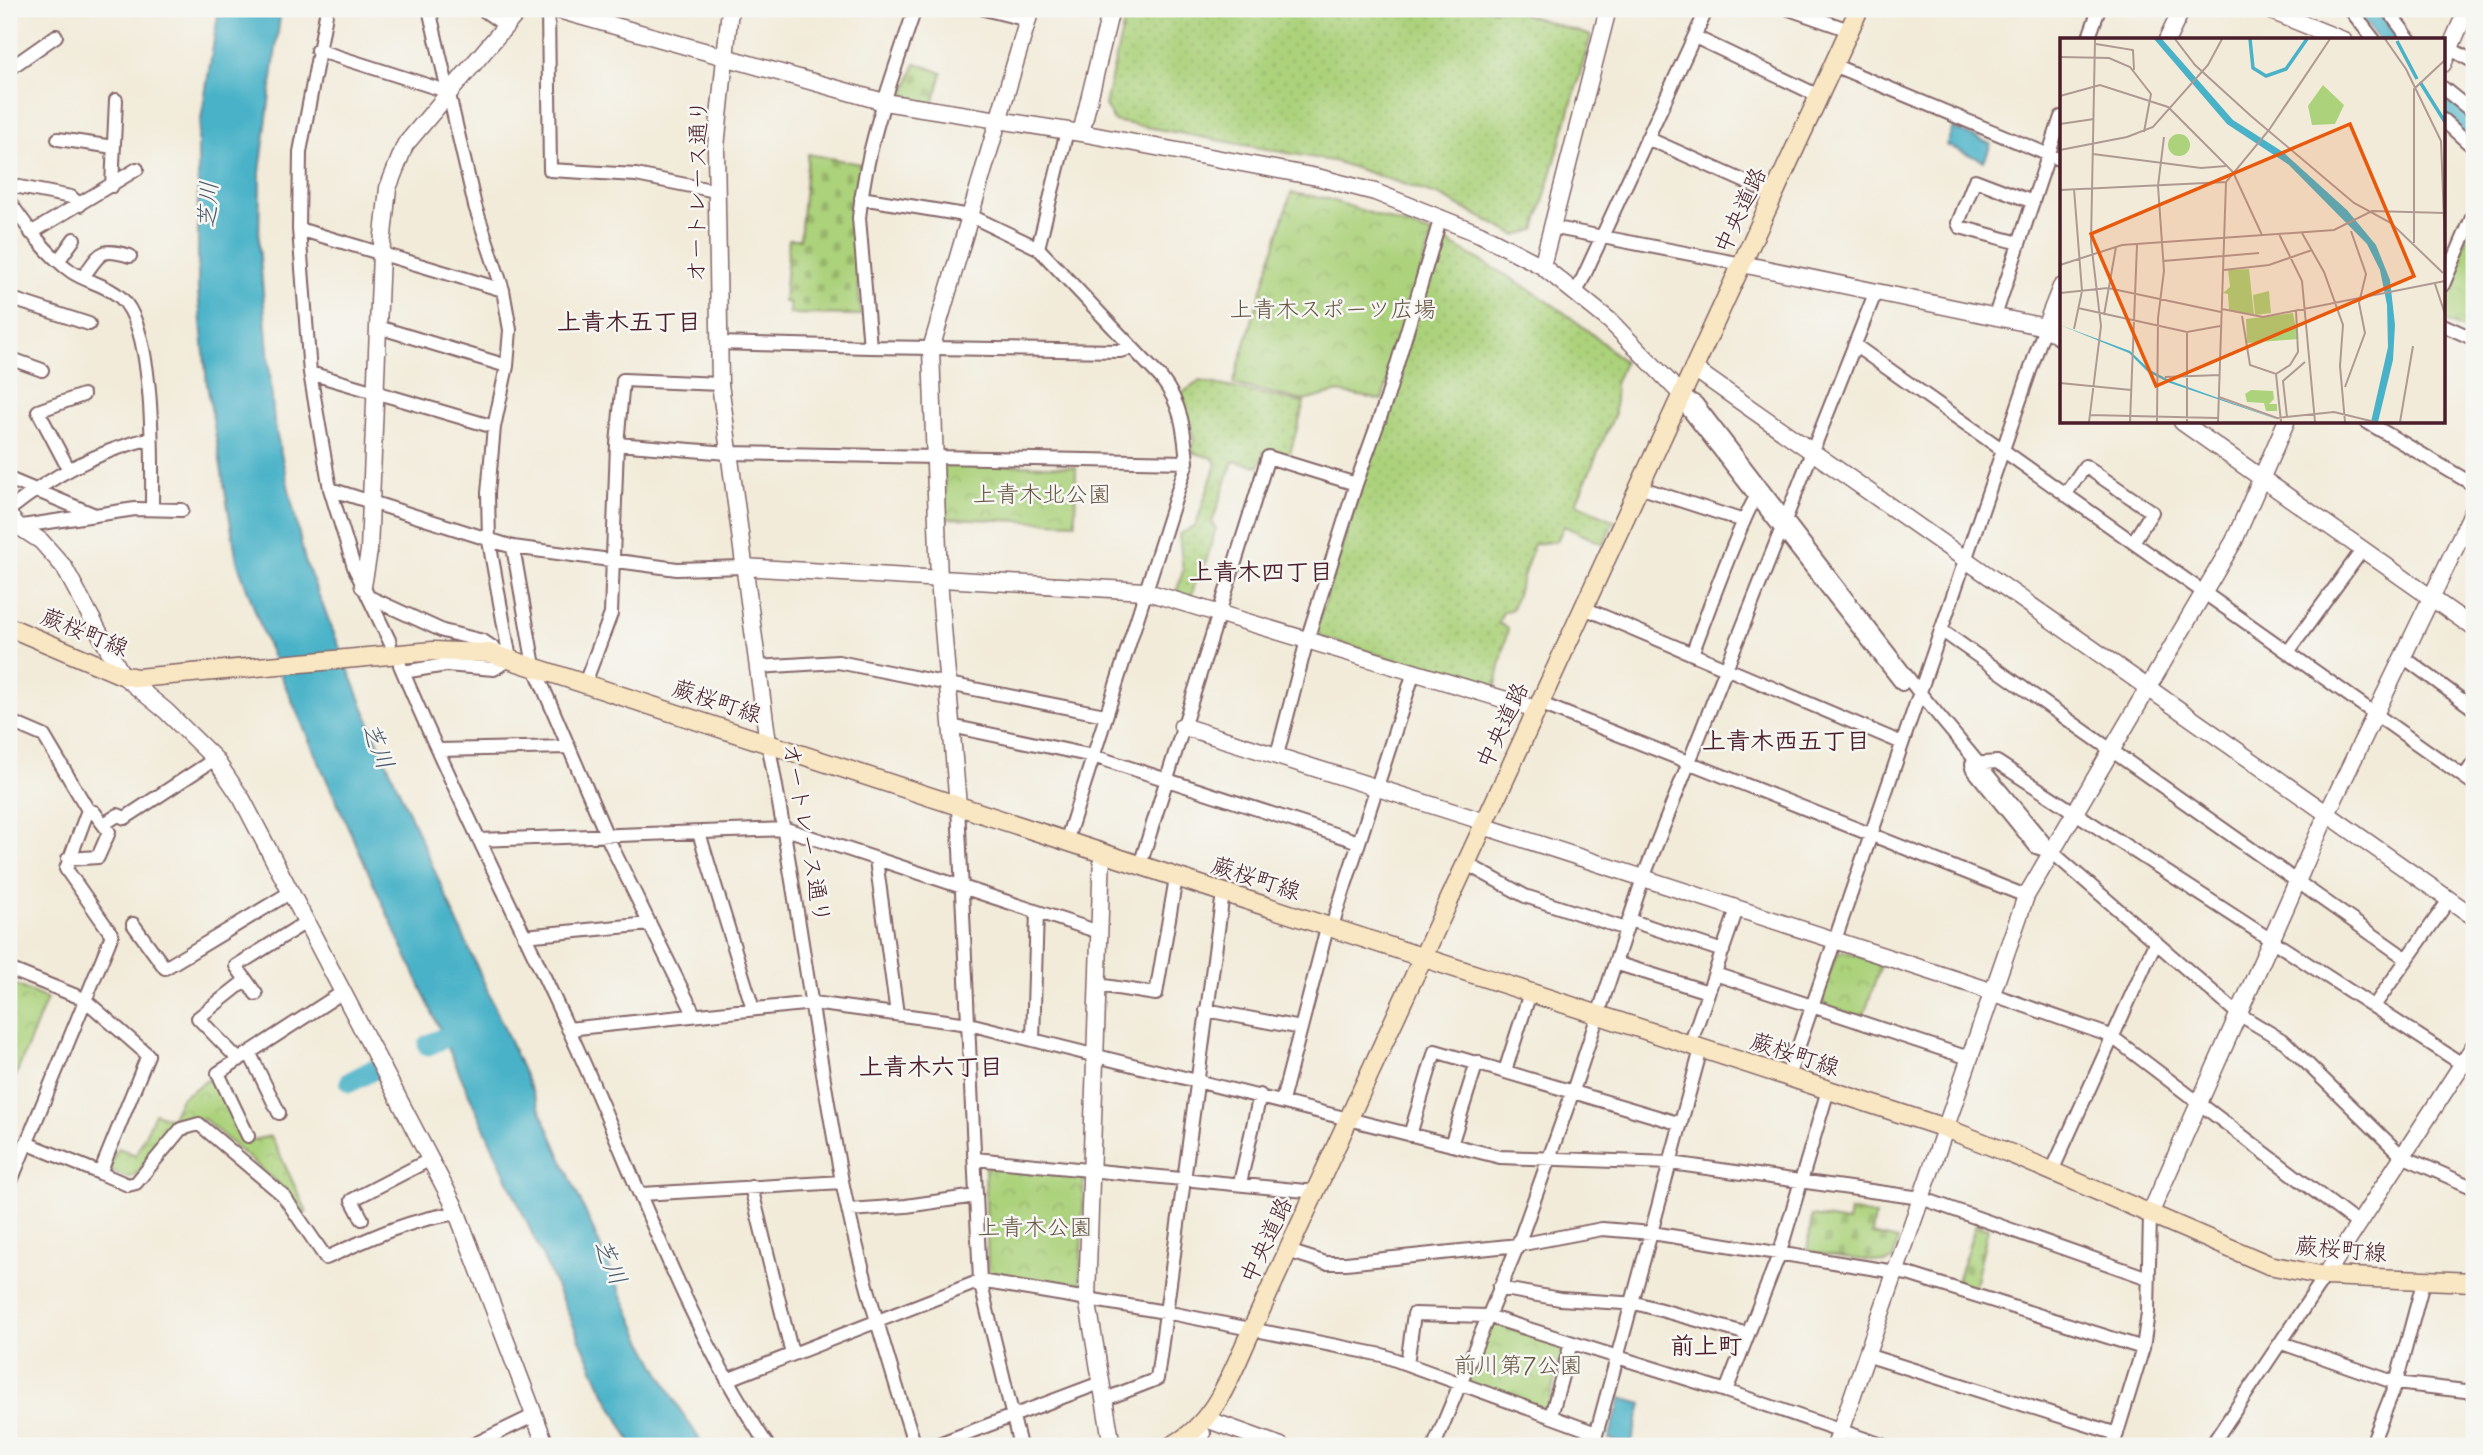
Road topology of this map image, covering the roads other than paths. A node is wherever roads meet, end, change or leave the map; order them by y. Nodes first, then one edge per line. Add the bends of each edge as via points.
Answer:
1 (327, 9) edge
2 (429, 9) edge
3 (482, 9) edge
4 (520, 9) edge
5 (548, 9) edge
6 (555, 9) edge
7 (730, 9) edge
8 (915, 9) edge
9 (984, 9) edge
10 (1111, 9) edge
11 (1608, 9) edge
12 (1707, 9) edge
13 (1788, 9) edge
14 (1859, 9) edge
15 (2099, 9) edge
16 (2182, 9) edge
17 (2266, 9) edge
18 (2350, 9) edge
19 (2387, 9) edge
20 (2467, 9) edge
21 (1030, 15) edge
22 (506, 26) junction
23 (1849, 30) junction
24 (56, 36) dead end
25 (1695, 37) junction
26 (2089, 38) edge
27 (2168, 38) edge
28 (2338, 38) edge
29 (2372, 38) edge
30 (2409, 38) edge
31 (2449, 48) junction
32 (317, 50) junction
33 (725, 57) junction
34 (2444, 61) edge
35 (2474, 62) edge
36 (1833, 65) junction
37 (9, 69) edge
38 (2444, 89) edge
39 (449, 92) junction
40 (1819, 96) junction
41 (116, 100) dead end
42 (884, 102) junction
43 (2474, 113) edge
44 (2060, 120) edge
45 (2444, 121) edge
46 (999, 122) junction
47 (1074, 132) junction
48 (1647, 138) junction
49 (58, 139) dead end
50 (114, 147) junction
51 (2474, 148) edge
52 (2048, 154) junction
53 (2060, 160) edge
54 (137, 169) dead end
55 (9, 185) edge
56 (112, 186) junction
57 (716, 191) junction
58 (1774, 195) junction
59 (861, 198) junction
60 (9, 201) edge
61 (2033, 202) junction
62 (80, 205) junction
63 (2474, 213) edge
64 (971, 216) junction
65 (1441, 217) junction
66 (1551, 227) junction
67 (299, 229) junction
68 (31, 233) junction
69 (1604, 237) junction
70 (74, 239) dead end
71 (2019, 243) junction
72 (1038, 248) junction
73 (381, 254) junction
74 (130, 256) dead end
75 (59, 260) junction
76 (1742, 264) junction
77 (1542, 266) junction
78 (83, 277) junction
79 (2444, 283) edge
80 (503, 290) junction
81 (2060, 290) edge
82 (1876, 291) junction
83 (1576, 293) junction
84 (9, 298) edge
85 (1995, 316) junction
86 (89, 324) dead end
87 (2444, 325) edge
88 (378, 327) junction
89 (2045, 327) junction
90 (2060, 337) edge
91 (2474, 339) edge
92 (719, 343) junction
93 (1856, 346) junction
94 (870, 347) junction
95 (1132, 348) junction
96 (932, 349) junction
97 (9, 358) edge
98 (507, 366) junction
99 (1693, 368) junction
100 (42, 370) dead end
101 (310, 373) junction
102 (720, 384) junction
103 (375, 393) junction
104 (1682, 394) junction
105 (83, 395) dead end
106 (2185, 424) edge
107 (2285, 424) edge
108 (2370, 424) edge
109 (494, 427) junction
110 (151, 438) junction
111 (617, 444) junction
112 (1814, 451) junction
113 (2002, 451) junction
114 (728, 453) junction
115 (935, 457) junction
116 (1187, 462) junction
117 (68, 468) junction
118 (2262, 477) junction
119 (9, 479) edge
120 (1356, 484) junction
121 (2474, 485) edge
122 (1639, 487) junction
123 (330, 489) junction
124 (35, 490) junction
125 (1759, 493) junction
126 (2065, 495) junction
127 (369, 502) junction
128 (152, 509) junction
129 (2474, 509) edge
130 (9, 510) edge
131 (182, 510) dead end
132 (95, 515) junction
133 (1744, 522) junction
134 (12, 523) edge
135 (1784, 526) junction
136 (489, 541) junction
137 (2133, 542) junction
138 (513, 547) junction
139 (2363, 549) junction
140 (1966, 558) junction
141 (614, 562) junction
142 (743, 567) junction
143 (939, 580) junction
144 (1144, 591) junction
145 (367, 592) junction
146 (2204, 592) junction
147 (2431, 598) junction
148 (1584, 608) junction
149 (1220, 614) junction
150 (9, 627) edge
151 (2474, 628) edge
152 (1941, 631) junction
153 (1307, 640) junction
154 (390, 642) dead end
155 (2288, 652) junction
156 (1692, 654) junction
157 (2402, 656) junction
158 (510, 659) junction
159 (534, 666) junction
160 (757, 667) junction
161 (1728, 669) junction
162 (1414, 672) junction
163 (122, 675) junction
164 (585, 683) junction
165 (949, 683) junction
166 (2148, 688) junction
167 (1918, 697) junction
168 (1537, 706) junction
169 (2474, 709) edge
170 (2375, 713) junction
171 (1105, 715) junction
172 (9, 721) edge
173 (951, 726) junction
174 (1182, 726) junction
175 (768, 743) junction
176 (1902, 743) junction
177 (569, 747) junction
178 (438, 750) junction
179 (2112, 750) junction
180 (1093, 755) junction
181 (1277, 755) junction
182 (215, 759) junction
183 (2474, 762) edge
184 (1690, 764) junction
185 (1974, 764) junction
186 (1166, 779) junction
187 (2469, 780) edge
188 (1378, 788) junction
189 (958, 806) junction
190 (88, 810) junction
191 (2074, 813) junction
192 (2327, 814) junction
193 (103, 824) junction
194 (1484, 824) junction
195 (786, 829) junction
196 (699, 833) junction
197 (1870, 836) junction
198 (608, 837) junction
199 (479, 840) junction
200 (1066, 842) junction
201 (1359, 842) junction
202 (2052, 852) junction
203 (1102, 853) junction
204 (68, 859) junction
205 (876, 860) junction
206 (1467, 864) junction
207 (1140, 865) junction
208 (1176, 878) junction
209 (1643, 878) junction
210 (2297, 881) junction
211 (962, 887) junction
212 (291, 892) junction
213 (1223, 893) junction
214 (2026, 896) junction
215 (2449, 900) junction
216 (1737, 909) junction
217 (1037, 912) junction
218 (2474, 918) edge
219 (306, 922) junction
220 (133, 924) dead end
221 (650, 924) junction
222 (1628, 925) junction
223 (1329, 928) junction
224 (1099, 932) junction
225 (524, 936) junction
226 (1834, 940) junction
227 (2270, 941) junction
228 (2155, 943) junction
229 (1723, 951) junction
230 (1423, 957) junction
231 (2407, 959) junction
232 (1615, 963) junction
233 (9, 969) edge
234 (1715, 974) junction
235 (246, 979) junction
236 (1098, 985) junction
237 (343, 992) junction
238 (1708, 992) junction
239 (1530, 993) junction
240 (256, 994) dead end
241 (1992, 994) junction
242 (84, 999) junction
243 (813, 1003) junction
244 (1812, 1006) junction
245 (2374, 1006) junction
246 (753, 1009) junction
247 (1206, 1010) junction
248 (2237, 1013) junction
249 (694, 1014) junction
250 (897, 1014) junction
251 (1599, 1015) junction
252 (969, 1024) junction
253 (1301, 1028) junction
254 (568, 1030) junction
255 (2111, 1036) junction
256 (1033, 1039) junction
257 (2474, 1046) edge
258 (1695, 1047) junction
259 (1096, 1054) junction
260 (244, 1057) junction
261 (1969, 1058) junction
262 (1477, 1062) junction
263 (2468, 1066) edge
264 (1505, 1072) junction
265 (1788, 1077) junction
266 (1197, 1080) junction
267 (1828, 1090) junction
268 (1573, 1091) junction
269 (1260, 1095) junction
270 (2199, 1099) junction
271 (1282, 1101) junction
272 (279, 1113) dead end
273 (1349, 1119) junction
274 (1681, 1125) junction
275 (1945, 1128) junction
276 (1410, 1135) junction
277 (248, 1136) dead end
278 (26, 1143) junction
279 (1451, 1145) junction
280 (2402, 1156) junction
281 (1549, 1158) junction
282 (431, 1159) junction
283 (975, 1159) junction
284 (1671, 1163) junction
285 (1092, 1170) junction
286 (2052, 1171) junction
287 (100, 1173) junction
288 (1183, 1178) junction
289 (1800, 1179) junction
290 (842, 1182) junction
291 (1240, 1183) junction
292 (9, 1186) edge
293 (751, 1187) junction
294 (2474, 1188) edge
295 (1315, 1192) junction
296 (642, 1194) junction
297 (976, 1196) junction
298 (1921, 1198) junction
299 (849, 1210) junction
300 (458, 1213) junction
301 (2150, 1214) junction
302 (362, 1219) dead end
303 (2358, 1224) junction
304 (1653, 1233) junction
305 (1518, 1245) junction
306 (1288, 1251) junction
307 (1780, 1252) junction
308 (1895, 1272) junction
309 (2325, 1276) junction
310 (2148, 1278) junction
311 (2424, 1279) junction
312 (980, 1281) junction
313 (2474, 1282) edge
314 (1499, 1288) junction
315 (1087, 1298) junction
316 (1633, 1304) junction
317 (1165, 1312) junction
318 (1487, 1316) junction
319 (876, 1320) junction
320 (1252, 1329) junction
321 (1748, 1334) junction
322 (1571, 1343) junction
323 (2282, 1343) junction
324 (2143, 1348) junction
325 (792, 1354) junction
326 (1866, 1355) junction
327 (1618, 1357) junction
328 (1407, 1364) junction
329 (726, 1380) junction
330 (1100, 1382) junction
331 (2396, 1383) junction
332 (1459, 1384) junction
333 (1726, 1391) junction
334 (2474, 1392) edge
335 (1103, 1400) junction
336 (1013, 1414) junction
337 (535, 1415) junction
338 (1551, 1416) junction
339 (1203, 1423) junction
340 (969, 1432) junction
341 (1596, 1433) junction
342 (1838, 1439) edge
343 (2115, 1440) edge
344 (471, 1446) edge
345 (545, 1446) edge
346 (768, 1446) edge
347 (915, 1446) edge
348 (933, 1446) edge
349 (973, 1446) edge
350 (1020, 1446) edge
351 (1112, 1446) edge
352 (1171, 1446) edge
353 (1201, 1446) edge
354 (1281, 1446) edge
355 (1434, 1446) edge
356 (1592, 1446) edge
357 (1885, 1446) edge
358 (2211, 1446) edge
359 (2371, 1446) edge

1 - 32 street
2 - 39 street
3 - 22 street
4 - 22 street
5 - 57 street via 550,170 636,175
6 - 33 street
7 - 33 street, オートレース通り
8 - 42 street
9 - 21 street
10 - 47 street
11 - 66 street
12 - 25 street
13 - 23 street
14 - 23 main road, 中央道路
15 - 26 street
16 - 27 street
17 - 28 street
18 - 29 street
19 - 30 street
20 - 31 street
21 - 46 street
22 - 39 street
23 - 36 main road, 中央道路
24 - 37 street
25 - 40 street
25 - 48 street
31 - 34 street
31 - 35 street
32 - 39 street
32 - 67 street via 300,152
33 - 42 street
33 - 57 street, オートレース通り
36 - 40 main road, 中央道路
36 - 52 street
38 - 43 street
39 - 73 street via 405,145 388,188
39 - 80 street via 475,206
40 - 58 main road, 中央道路
41 - 50 street
42 - 46 street
42 - 59 street via 868,150
44 - 52 street
45 - 51 street
46 - 47 street
46 - 64 street
47 - 65 street via 1317,177 1375,191
47 - 72 street
48 - 58 street
48 - 69 street
49 - 50 street
50 - 56 street
52 - 53 street
52 - 61 street
54 - 56 street
55 - 62 street via 71,197
56 - 62 street
57 - 92 street, オートレース通り
58 - 76 main road, 中央道路
59 - 64 street
59 - 94 street
60 - 68 street
61 - 71 street
61 - 71 street via 1975,180 1958,223
62 - 68 street
63 - 79 street
64 - 72 street
64 - 96 street
65 - 77 street
65 - 120 street
66 - 69 street
66 - 77 street
67 - 73 street
67 - 101 street
68 - 75 street
69 - 76 street
69 - 83 street
70 - 75 street
71 - 85 street
72 - 95 street
73 - 80 street
73 - 88 street
74 - 78 street via 101,252
75 - 78 street
76 - 82 street
76 - 99 main road, 中央道路
77 - 83 street
78 - 110 street via 105,286 131,309 149,388
80 - 98 street via 510,330
81 - 89 street
82 - 85 street
82 - 93 street
83 - 104 street
84 - 86 street
85 - 89 street
87 - 91 street
88 - 98 street
88 - 103 street
89 - 90 street
89 - 113 street
92 - 94 street
92 - 102 street, オートレース通り
93 - 112 street
93 - 113 street
94 - 96 street
95 - 96 street
95 - 116 street via 1174,395 1183,414
96 - 115 street
97 - 100 street
98 - 109 street
99 - 104 main road, 中央道路
99 - 112 street
101 - 103 street
101 - 123 street
102 - 111 street via 623,380
102 - 114 street, オートレース通り
103 - 109 street
103 - 127 street
104 - 122 main road, 中央道路
104 - 125 street via 1689,411
105 - 117 street via 38,411
106 - 118 street
107 - 118 street
108 - 121 street
109 - 136 street
110 - 117 street via 110,449
110 - 128 street
111 - 114 street
111 - 141 street
112 - 135 street
112 - 140 street
113 - 126 street
113 - 140 street
114 - 115 street
114 - 142 street, オートレース通り
115 - 116 street
115 - 143 street
116 - 144 street
117 - 124 street
118 - 139 street
118 - 146 street via 2234,541
119 - 124 street
120 - 149 street via 1268,457
120 - 153 street
122 - 133 street
122 - 148 main road, 中央道路
123 - 127 street
123 - 145 street via 354,567
124 - 130 street
124 - 132 street
125 - 133 street
125 - 135 street
126 - 137 street
126 - 137 street via 2085,466 2152,512
127 - 136 street
127 - 145 street
128 - 131 street
128 - 132 street
129 - 147 street
132 - 134 street
133 - 156 street
134 - 163 street via 41,541 64,567
135 - 161 street
135 - 167 street
136 - 138 street
136 - 158 street
137 - 146 street
138 - 141 street
138 - 159 street
139 - 147 street
139 - 155 street
140 - 152 street
140 - 166 street
141 - 142 street via 677,569
141 - 164 street via 611,614
142 - 143 street
142 - 160 street, オートレース通り
143 - 144 street
143 - 165 street
144 - 149 street
144 - 171 street
145 - 154 street
145 - 158 street via 443,631 483,641
146 - 155 street
146 - 166 street
147 - 151 street
147 - 157 street
148 - 156 street
148 - 168 main road, 中央道路
149 - 153 street
149 - 174 street
150 - 163 main road, 蕨桜町線
152 - 167 street
152 - 179 street
153 - 162 street
153 - 181 street
155 - 170 street
156 - 161 street
157 - 169 street
157 - 170 street
158 - 159 main road, 蕨桜町線
158 - 163 main road, 蕨桜町線 via 490,653 433,651 163,677
158 - 178 street via 494,669 446,665 402,669
159 - 164 main road, 蕨桜町線
159 - 177 street
160 - 165 street via 838,662
160 - 175 street, オートレース通り
161 - 176 street
161 - 184 street
162 - 168 street
162 - 188 street
163 - 182 street
164 - 175 main road, 蕨桜町線
165 - 171 street
165 - 173 street
166 - 179 street
166 - 192 street
167 - 176 street
167 - 185 street
168 - 184 street
168 - 194 main road, 中央道路
170 - 187 street
170 - 192 street
171 - 180 street
172 - 190 street via 44,736
173 - 180 street
173 - 189 street
174 - 181 street
174 - 186 street
175 - 189 main road, 蕨桜町線
175 - 195 street, オートレース通り
176 - 197 street
177 - 178 street
177 - 198 street
178 - 199 street
179 - 191 street
179 - 210 street
180 - 186 street
180 - 200 street
181 - 188 street
182 - 193 street via 125,818 118,815
182 - 212 street via 242,799
183 - 187 street
184 - 197 street
184 - 209 street
185 - 191 street via 1997,762
185 - 202 street via 2036,847
186 - 201 street
186 - 207 street
188 - 194 street
188 - 201 street
189 - 200 main road, 蕨桜町線
189 - 211 street
190 - 193 street
190 - 204 street
191 - 202 street
191 - 227 street
192 - 210 street
192 - 215 street
193 - 204 street via 109,832 98,857
194 - 206 main road, 中央道路
194 - 209 street
195 - 196 street
195 - 205 street
195 - 243 street, オートレース通り
196 - 198 street
196 - 246 street
197 - 214 street
197 - 226 street
198 - 199 street
198 - 221 street
199 - 225 street
200 - 203 main road, 蕨桜町線
201 - 223 street
202 - 214 street
202 - 228 street
203 - 207 main road, 蕨桜町線
203 - 224 street
204 - 242 street via 66,869 112,936
205 - 211 street
205 - 250 street
206 - 222 street via 1525,896
206 - 230 main road, 中央道路
207 - 208 main road, 蕨桜町線
208 - 213 main road, 蕨桜町線
208 - 236 street via 1156,994
209 - 216 street
209 - 222 street
210 - 227 street
210 - 231 street
211 - 217 street
211 - 252 street
212 - 219 street
212 - 220 street via 165,968
213 - 223 main road, 蕨桜町線
213 - 247 street
214 - 241 street
215 - 218 street
215 - 231 street
216 - 226 street
216 - 229 street
217 - 224 street
217 - 256 street
219 - 235 street via 236,967
219 - 237 street
221 - 225 street
221 - 249 street
222 - 229 street
222 - 232 street
223 - 230 main road, 蕨桜町線
223 - 253 street
224 - 236 street
225 - 254 street
226 - 241 street
226 - 244 street
227 - 245 street
227 - 248 street
228 - 248 street
228 - 255 street
229 - 234 street
230 - 239 main road, 蕨桜町線
230 - 273 main road, 中央道路
231 - 245 street
232 - 238 street
232 - 251 street
233 - 242 street
234 - 238 street
234 - 244 street
235 - 240 street
235 - 260 street via 198,1018
236 - 259 street
237 - 260 street
237 - 282 street
238 - 258 street
239 - 251 main road, 蕨桜町線
239 - 264 street
241 - 255 street
241 - 261 street
242 - 278 street
242 - 287 street via 148,1055
243 - 246 street
243 - 250 street
243 - 290 street, オートレース通り
244 - 261 street
244 - 265 street
245 - 263 street
246 - 249 street
247 - 253 street
247 - 266 street
248 - 270 street
248 - 280 street via 2285,1042
249 - 254 street
250 - 252 street
251 - 258 main road, 蕨桜町線
251 - 268 street
252 - 256 street
252 - 283 street
253 - 271 street
254 - 296 street
255 - 270 street
255 - 286 street
256 - 259 street
257 - 263 street
258 - 265 main road, 蕨桜町線
258 - 274 street
259 - 266 street
259 - 285 street
260 - 272 street
260 - 277 street via 218,1073
261 - 275 street
262 - 264 street
262 - 276 street via 1435,1051
262 - 279 street
263 - 280 street
264 - 268 street
265 - 267 main road, 蕨桜町線
266 - 269 street
266 - 288 street
267 - 275 main road, 蕨桜町線
267 - 289 street
268 - 274 street
268 - 281 street
269 - 271 street
269 - 291 street
270 - 301 street
270 - 303 street
271 - 273 street
273 - 276 street
273 - 295 main road, 中央道路
274 - 284 street
275 - 286 main road, 蕨桜町線
275 - 298 street
276 - 279 street
278 - 287 street
278 - 292 street
279 - 281 street via 1500,1157
280 - 294 street
280 - 303 street
281 - 284 street
281 - 305 street
282 - 300 street
282 - 302 street via 352,1200
283 - 285 street
283 - 297 street
284 - 289 street
284 - 304 street
285 - 288 street
285 - 315 street
286 - 301 main road, 蕨桜町線
287 - 300 street via 128,1185 136,1183 181,1129 199,1124 283,1195 326,1258 391,1228
288 - 291 street
288 - 317 street
289 - 298 street
289 - 307 street
290 - 293 street
290 - 299 street, オートレース通り
291 - 295 street
293 - 296 street
293 - 325 street
295 - 306 main road, 中央道路
296 - 329 street via 703,1338
297 - 299 street
297 - 312 street
298 - 308 street
298 - 310 street
299 - 319 street, オートレース通り
300 - 337 street
301 - 309 main road, 蕨桜町線 via 2269,1265
301 - 310 street
303 - 309 street
304 - 305 street via 1602,1229
304 - 307 street
304 - 316 street
305 - 306 street via 1346,1263 1326,1263
305 - 314 street
306 - 320 main road, 中央道路
307 - 308 street
307 - 321 street
308 - 324 street
308 - 326 street
309 - 311 main road, 蕨桜町線
309 - 323 street
310 - 324 street
311 - 313 main road, 蕨桜町線
311 - 331 street
312 - 315 street
312 - 319 street
312 - 336 street
314 - 316 street via 1560,1299
314 - 318 street
315 - 317 street
315 - 330 street
316 - 321 street
316 - 327 street
317 - 320 street
317 - 335 street via 1157,1379
318 - 322 street
318 - 328 street via 1414,1314
318 - 332 street
319 - 325 street
319 - 347 street, オートレース通り
320 - 328 street
320 - 339 main road, 中央道路
321 - 333 street
322 - 327 street
322 - 338 street
323 - 331 street
323 - 358 street
324 - 343 street
325 - 329 street
326 - 342 street
326 - 343 street
327 - 333 street
327 - 341 street
328 - 332 street
329 - 346 street
330 - 335 street
330 - 336 street
331 - 334 street
331 - 359 street
332 - 338 street
332 - 355 street
333 - 342 street
335 - 351 street
336 - 340 street
336 - 350 street
337 - 344 street
337 - 345 street
338 - 341 street
339 - 352 main road, 中央道路
339 - 353 street
339 - 354 street
340 - 348 street
340 - 349 street
341 - 356 street
342 - 357 street

